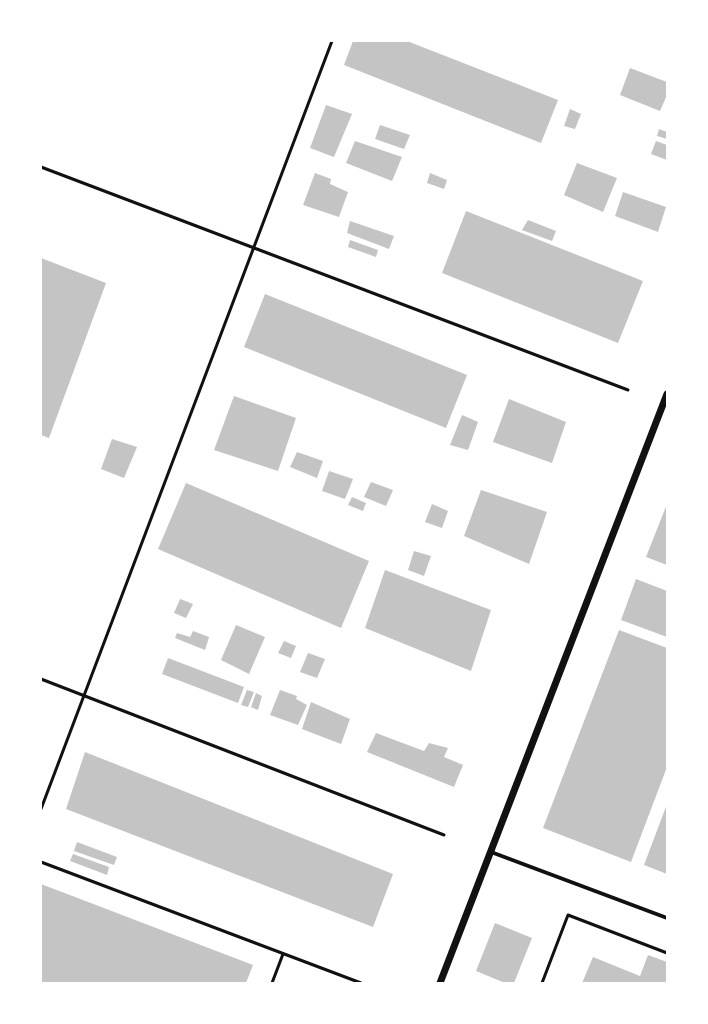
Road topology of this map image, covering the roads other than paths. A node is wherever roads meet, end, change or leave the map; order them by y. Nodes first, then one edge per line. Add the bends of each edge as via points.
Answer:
1 (332, 41) edge
2 (41, 167) edge
3 (253, 248) junction
4 (628, 390) dead end
5 (667, 394) edge
6 (41, 679) edge
7 (84, 695) junction
8 (41, 809) edge
9 (444, 835) dead end
10 (491, 852) junction
11 (41, 862) edge
12 (667, 918) edge
13 (667, 953) edge
14 (283, 954) junction
15 (272, 983) edge
16 (361, 983) edge
17 (440, 983) edge
18 (542, 983) edge

1 - 3 lane
2 - 3 lane
3 - 4 lane
3 - 7 lane
5 - 10 street
6 - 7 lane
7 - 8 lane
7 - 9 lane
10 - 12 street
10 - 17 street
11 - 14 lane
13 - 18 lane via 568,916
14 - 15 lane
14 - 16 lane

